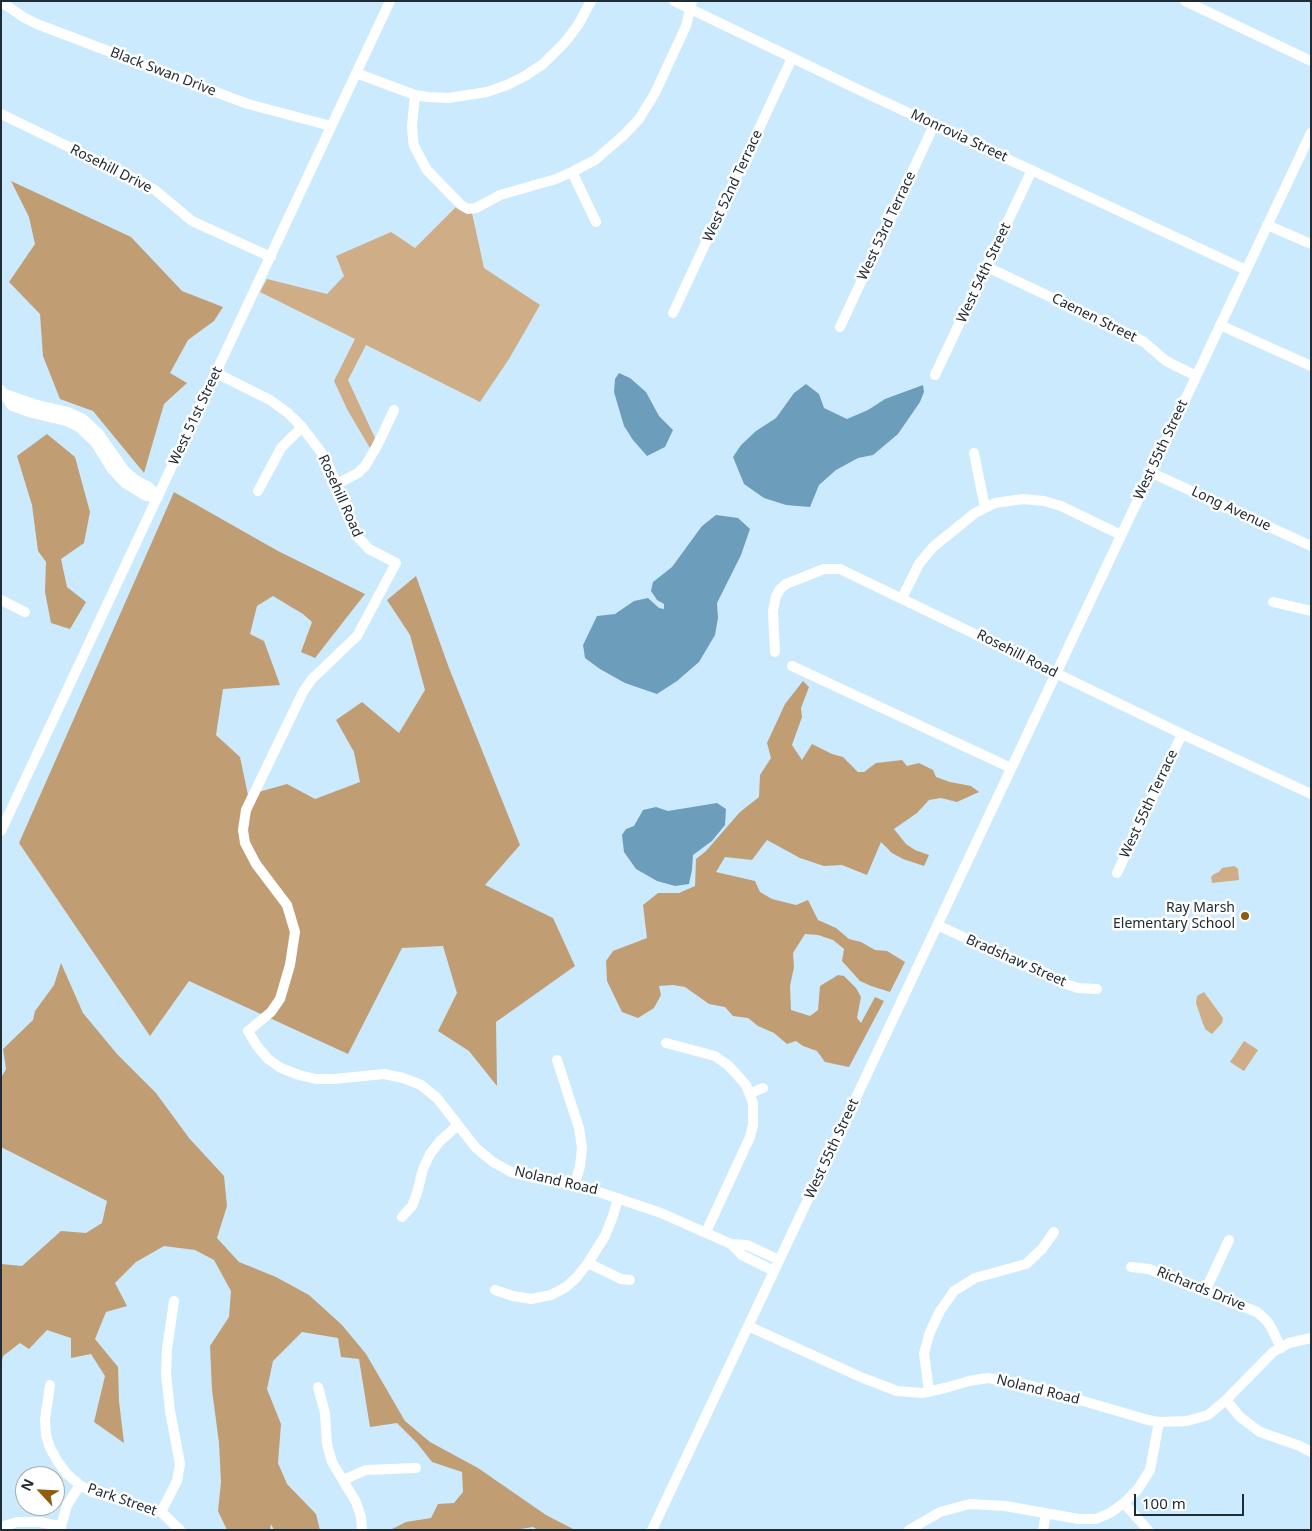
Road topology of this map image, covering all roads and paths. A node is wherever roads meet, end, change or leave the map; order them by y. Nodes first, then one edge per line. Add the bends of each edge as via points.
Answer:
1 (390, 1) edge
2 (591, 1) edge
3 (674, 1) edge
4 (1185, 1) edge
5 (1, 2) edge
6 (691, 5) edge
7 (792, 58) junction
8 (1311, 61) edge
9 (356, 73) junction
10 (415, 95) junction
11 (1, 114) edge
12 (934, 125) junction
13 (331, 126) junction
14 (1311, 133) edge
15 (1032, 170) junction
16 (572, 172) junction
17 (596, 222) dead end
18 (1267, 225) junction
19 (1311, 244) edge
20 (271, 256) junction
21 (987, 267) junction
22 (1246, 270) junction
23 (673, 313) dead end
24 (1220, 325) junction
25 (840, 327) dead end
26 (1311, 366) edge
27 (216, 373) junction
28 (935, 375) dead end
29 (1196, 376) junction
30 (2, 394) edge
31 (394, 410) dead end
32 (302, 427) junction
33 (974, 453) dead end
34 (1150, 472) junction
35 (337, 484) junction
36 (258, 490) dead end
37 (158, 497) junction
38 (985, 508) junction
39 (1121, 535) junction
40 (1311, 546) edge
41 (902, 598) junction
42 (1, 600) edge
43 (1273, 602) dead end
44 (1311, 611) edge
45 (25, 612) dead end
46 (775, 652) dead end
47 (792, 666) dead end
48 (1055, 673) junction
49 (1182, 734) junction
50 (1011, 768) junction
51 (1311, 794) edge
52 (1, 831) edge
53 (1117, 873) dead end
54 (936, 925) junction
55 (1097, 989) dead end
56 (248, 1031) joint
57 (666, 1043) dead end
58 (557, 1060) dead end
59 (763, 1088) dead end
60 (751, 1094) junction
61 (458, 1125) junction
62 (575, 1184) junction
63 (618, 1198) junction
64 (402, 1217) dead end
65 (706, 1232) junction
66 (1054, 1232) dead end
67 (1229, 1240) dead end
68 (732, 1244) junction
69 (779, 1260) junction
70 (588, 1263) junction
71 (1131, 1267) dead end
72 (774, 1271) junction
73 (630, 1280) dead end
74 (495, 1290) dead end
75 (1205, 1291) junction
76 (174, 1302) dead end
77 (748, 1326) junction
78 (1311, 1338) edge
79 (1281, 1348) junction
80 (50, 1384) dead end
81 (318, 1387) dead end
82 (929, 1392) junction
83 (1226, 1400) junction
84 (1159, 1422) junction
85 (1311, 1452) edge
86 (416, 1468) dead end
87 (343, 1480) junction
88 (80, 1485) junction
89 (1124, 1504) junction
90 (161, 1512) junction
91 (1046, 1513) junction
92 (1, 1527) edge
93 (60, 1528) edge
94 (180, 1530) edge
95 (362, 1530) edge
96 (652, 1530) edge
97 (909, 1530) edge
98 (1043, 1530) edge
99 (1148, 1530) edge

1 - 9 street, West 51st Street
2 - 10 street via 566,41 526,76 500,88 468,96
3 - 6 street, Monrovia Street
4 - 8 street
5 - 13 street, Black Swan Drive via 37,24 221,94
6 - 7 street, Monrovia Street
6 - 16 street via 686,26 655,93 639,118 608,150
7 - 12 street, Monrovia Street
7 - 23 street, West 52nd Terrace
9 - 10 street
9 - 13 street, West 51st Street
10 - 16 street via 414,146 427,170 468,209
11 - 20 street, Rosehill Drive via 143,183 192,221
12 - 15 street, Monrovia Street
12 - 25 street, West 53rd Terrace
13 - 20 street, West 51st Street
14 - 18 street, West 55th Street
15 - 21 street, West 54th Street
15 - 22 street, Monrovia Street
16 - 17 street
18 - 19 street
18 - 22 street, West 55th Street
20 - 27 street, West 51st Street
21 - 28 street, West 54th Street
21 - 29 street, Caenen Street via 1133,336 1166,361
22 - 24 street, West 55th Street
24 - 26 street
24 - 29 street, West 55th Street
27 - 32 street, Rosehill Road via 270,400
27 - 37 street, West 51st Street
29 - 34 street, West 55th Street
30 - 37 street via 12,406 26,412 51,412 96,436 111,468 125,483 146,496
31 - 35 street via 365,466
32 - 35 street, Rosehill Road via 324,456
32 - 36 street via 281,448
33 - 38 street
34 - 39 street, West 55th Street
34 - 40 street, Long Avenue
35 - 56 street, Rosehill Road via 362,543 396,563 357,636 312,679 303,692 246,810 245,843 256,864 287,905 295,932 280,999 271,1012
37 - 52 street, West 51st Street
38 - 39 street via 1014,499 1044,501
38 - 41 street via 933,547 917,568
39 - 48 street, West 55th Street
41 - 46 street, Rosehill Road via 840,569 824,569 786,584 776,596 773,611
41 - 48 street, Rosehill Road
42 - 45 street
43 - 44 street
47 - 50 street
48 - 49 street, Rosehill Road
48 - 50 street, West 55th Street
49 - 51 street, Rosehill Road
49 - 53 street, West 55th Terrace
50 - 54 street, West 55th Street
54 - 55 street, Bradshaw Street via 1066,984
54 - 69 street, West 55th Street
56 - 61 street, Noland Road via 268,1059 299,1075 334,1079 384,1074 421,1085 438,1098
57 - 60 street via 715,1056 738,1074
58 - 62 street via 579,1128 582,1148
59 - 60 street
60 - 65 street via 753,1125 750,1137
61 - 62 street, Noland Road via 476,1148 511,1172
61 - 64 street via 430,1154 412,1206
62 - 63 street, Noland Road
63 - 65 street, Noland Road
63 - 70 street via 605,1236
65 - 68 street, Noland Road
66 - 82 street via 1026,1264 975,1278 954,1291 940,1311 924,1353
67 - 75 street
68 - 69 street, Noland Road via 747,1245
68 - 72 street, Noland Road via 742,1255
69 - 72 street, West 55th Street
70 - 73 street
70 - 74 street via 566,1287 551,1295 531,1299
71 - 75 street, Richards Drive via 1149,1268
72 - 77 street, West 55th Street
75 - 79 street, Richards Drive via 1257,1312 1273,1331
76 - 90 street via 166,1374 180,1464 177,1481
77 - 82 street, Noland Road via 897,1391
77 - 96 street, West 55th Street
78 - 79 street, Noland Road
79 - 83 street, Noland Road via 1261,1363
80 - 88 street, Park Street via 46,1435 58,1462
81 - 87 street via 325,1413 327,1444 332,1462
82 - 84 street, Noland Road via 988,1378 1032,1386
83 - 84 street, Noland Road via 1216,1410 1198,1419
83 - 85 street via 1240,1417 1260,1432
84 - 89 street via 1150,1470
86 - 87 street via 366,1470
87 - 95 street via 356,1502
88 - 90 street, Park Street via 92,1492
88 - 93 street via 67,1505
89 - 91 street via 1096,1519
89 - 99 street
90 - 94 street, Park Street
91 - 97 street via 970,1504 940,1512
91 - 98 street
92 - 93 street via 17,1522 39,1522

